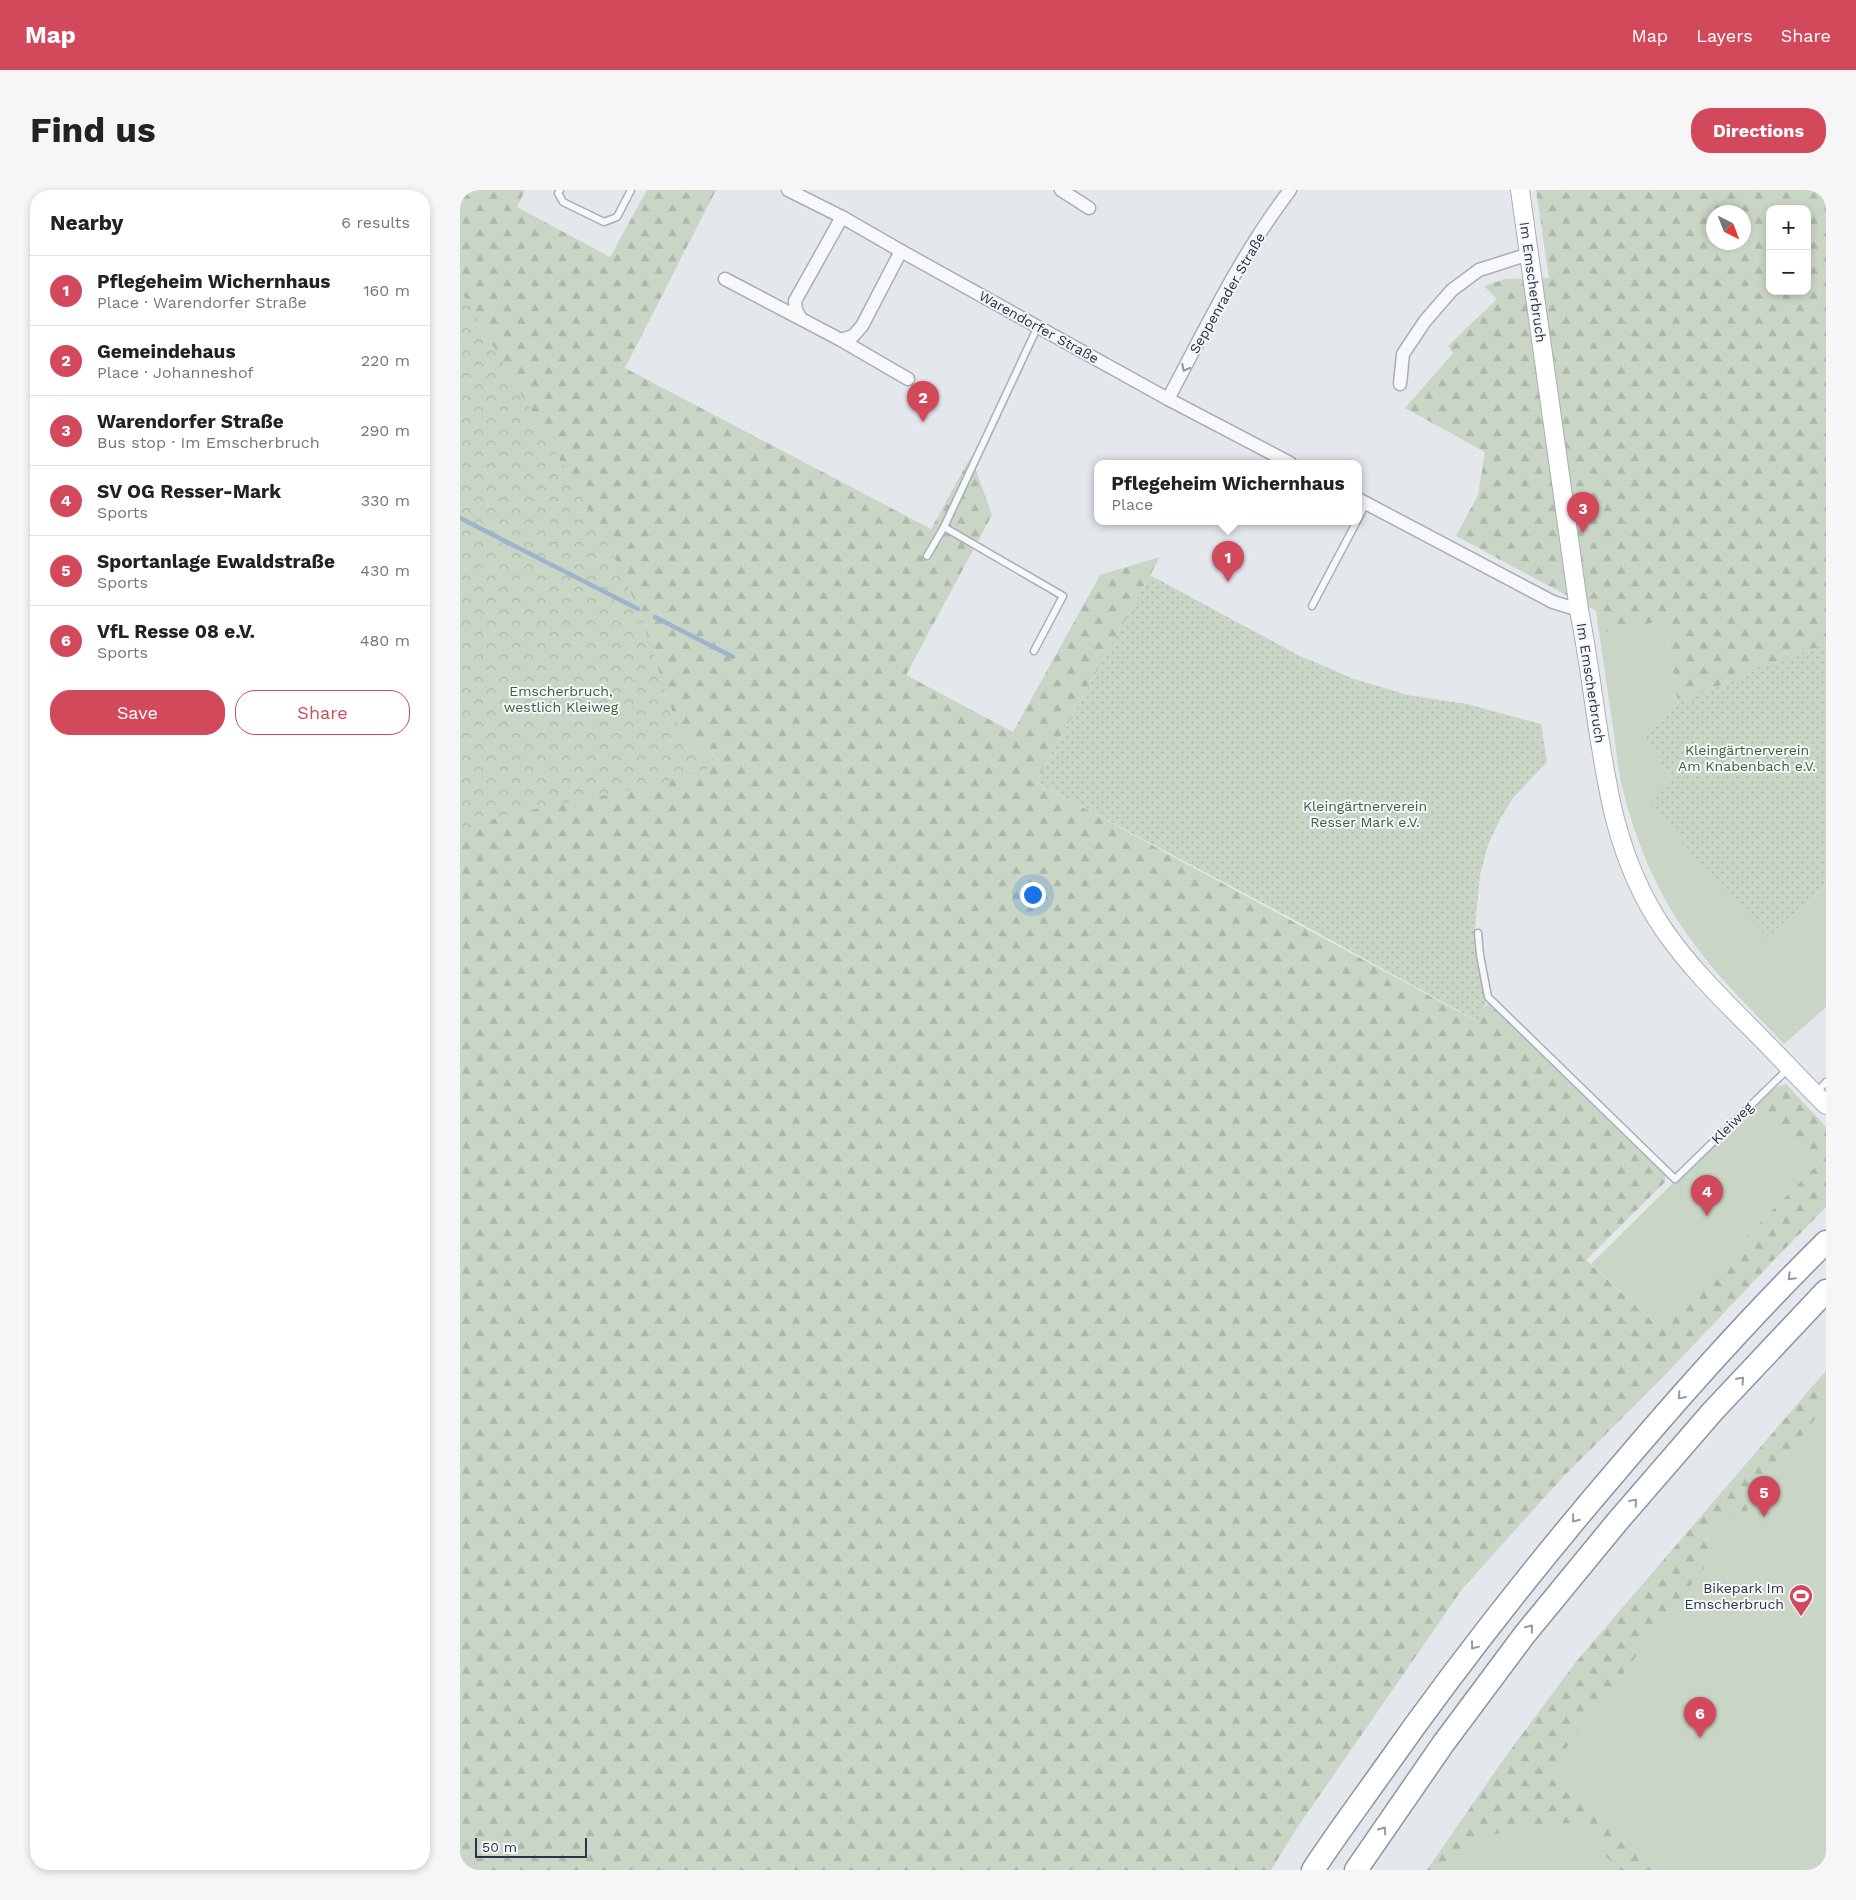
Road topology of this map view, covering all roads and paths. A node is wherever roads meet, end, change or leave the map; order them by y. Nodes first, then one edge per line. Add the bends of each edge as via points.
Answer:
1 (560, 190) edge
2 (631, 190) edge
3 (788, 190) edge
4 (1061, 190) edge
5 (1290, 190) edge
6 (1520, 190) edge
7 (1090, 208) dead end
8 (842, 217) junction
9 (901, 252) junction
10 (1529, 254) junction
11 (725, 278) dead end
12 (800, 317) junction
13 (1038, 326) junction
14 (842, 340) junction
15 (908, 379) dead end
16 (1400, 384) dead end
17 (1168, 399) junction
18 (1284, 460) edge
19 (1362, 501) edge
20 (1355, 525) edge
21 (944, 527) junction
22 (927, 556) dead end
23 (1312, 606) dead end
24 (1579, 610) junction
25 (1034, 651) dead end
26 (1478, 934) dead end
27 (1789, 1067) junction
28 (1822, 1093) edge
29 (1826, 1242) edge
30 (1826, 1291) edge
31 (1313, 1870) edge
32 (1356, 1870) edge

1 - 2 lane via 558,193 563,202 604,222 617,217
3 - 8 street, Warendorfer Straße
4 - 7 street
5 -> 17 street, Seppenrader Straße via 1235,276
6 - 10 street, Im Emscherbruch
8 - 9 street, Warendorfer Straße
8 - 12 street via 795,301
9 - 13 street, Warendorfer Straße
9 - 14 street via 862,326 853,336
10 - 16 street via 1480,270 1452,290 1402,354
10 - 24 street, Im Emscherbruch
11 - 12 street
12 - 14 street
13 - 17 street, Warendorfer Straße
13 - 21 lane
14 - 15 street
17 - 18 street, Warendorfer Straße
19 - 24 street via 1553,602
20 - 23 lane
21 - 22 lane
21 - 25 lane via 1063,596
24 - 27 street, Im Emscherbruch via 1615,820 1646,899 1664,929 1706,983
26 - 27 lane, Kleiweg via 1488,996 1675,1180
27 - 28 street, Im Emscherbruch
29 -> 31 highway via 1686,1389 1504,1606
32 -> 30 highway via 1443,1744 1525,1634 1712,1411

